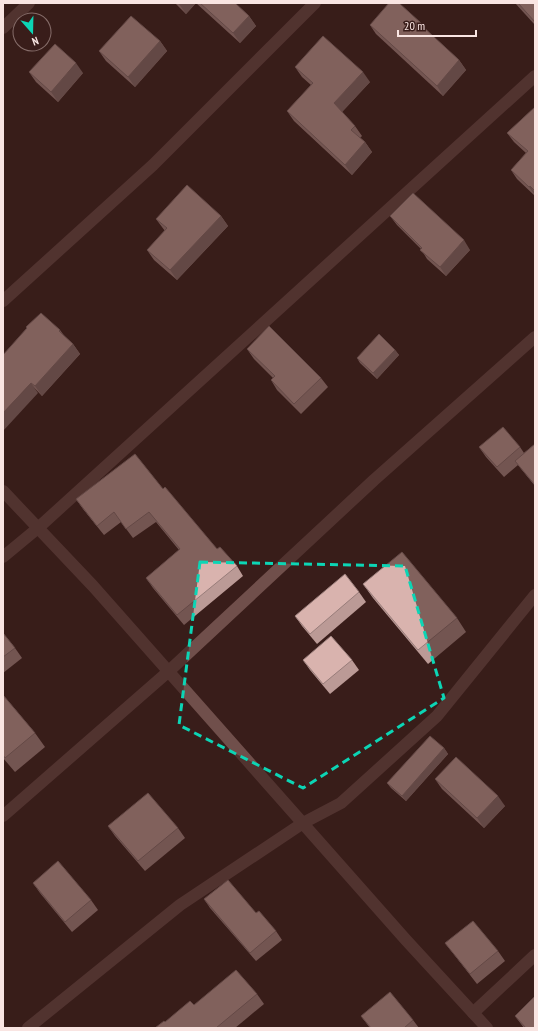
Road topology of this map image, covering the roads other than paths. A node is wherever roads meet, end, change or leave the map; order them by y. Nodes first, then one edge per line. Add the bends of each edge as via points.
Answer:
1 (29, 3) edge
2 (315, 3) edge
3 (3, 28) edge
4 (535, 76) edge
5 (3, 301) edge
6 (535, 337) edge
7 (3, 491) edge
8 (38, 528) junction
9 (3, 557) edge
10 (535, 595) edge
11 (169, 671) junction
12 (3, 816) edge
13 (303, 823) junction
14 (535, 955) edge
15 (473, 1013) junction
16 (28, 1028) edge
17 (487, 1028) edge

1 - 3 street
2 - 5 street via 153,164
4 - 8 street
6 - 11 street via 374,480
7 - 8 street
8 - 9 street
8 - 11 street
10 - 13 street via 437,716 341,803
11 - 12 street
11 - 13 street
13 - 15 street
13 - 16 street via 180,905
14 - 15 street
15 - 17 street

